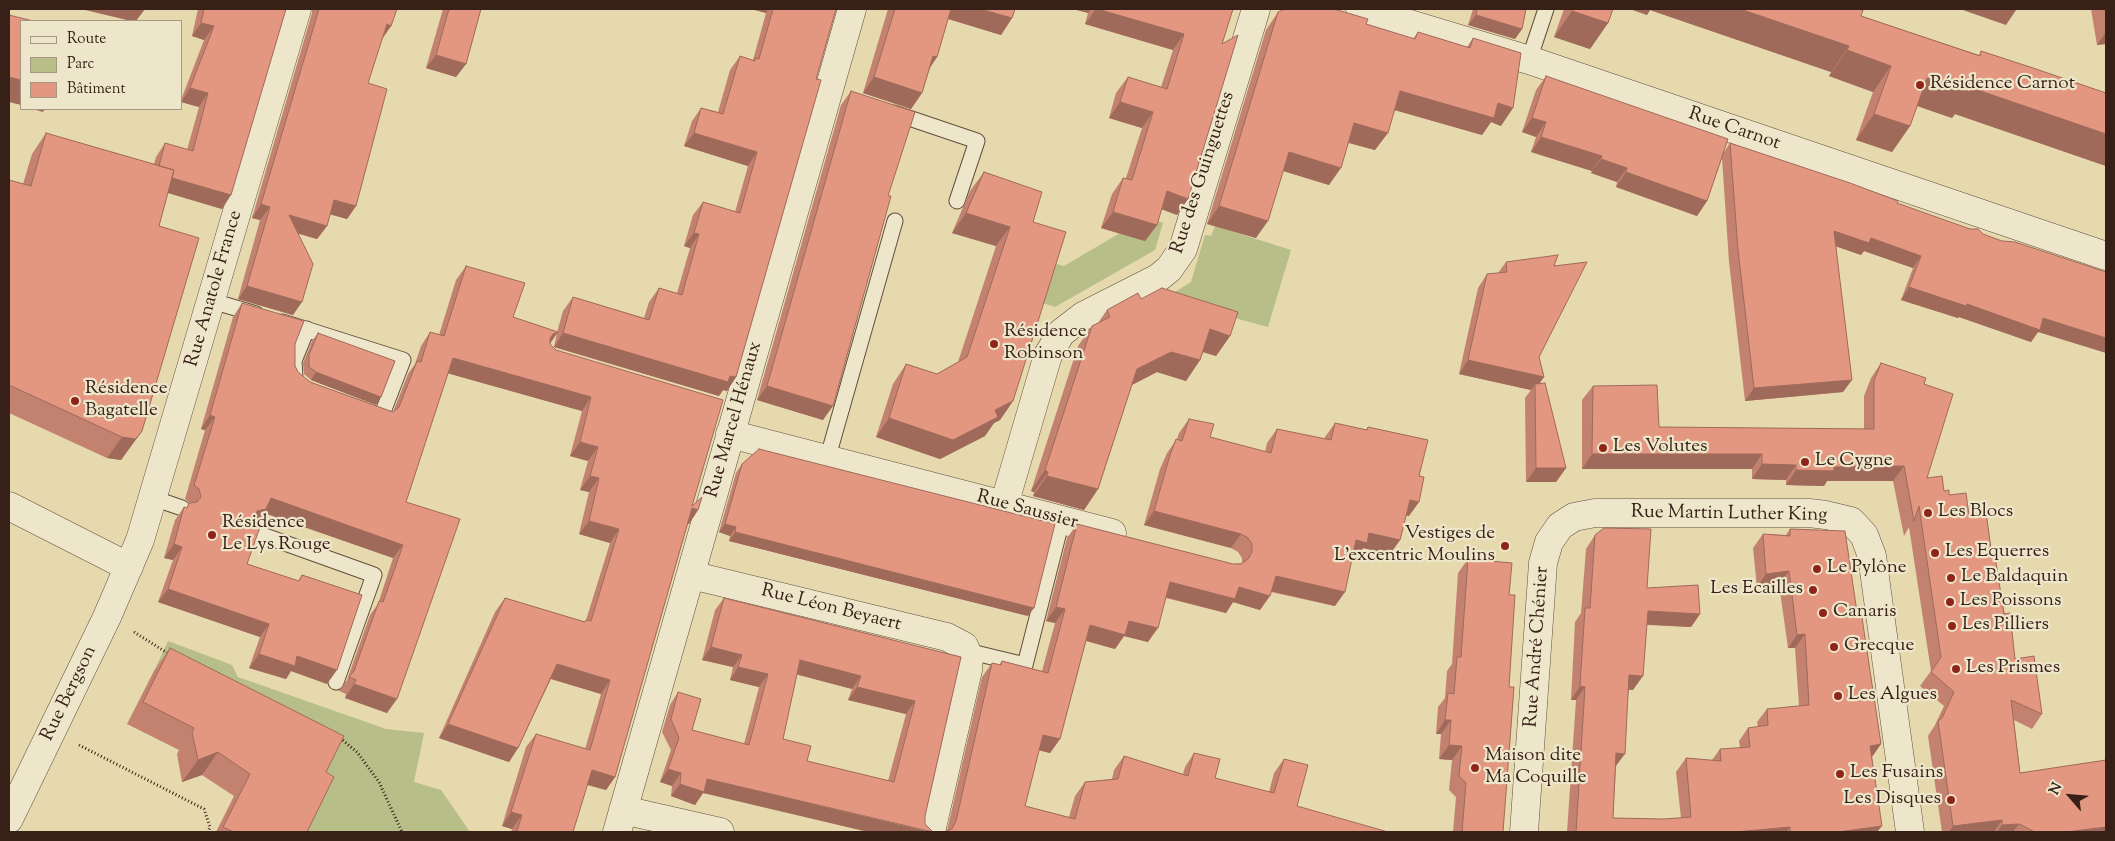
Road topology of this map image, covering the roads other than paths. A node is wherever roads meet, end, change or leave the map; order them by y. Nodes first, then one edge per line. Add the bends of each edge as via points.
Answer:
1 (297, 9) edge
2 (852, 9) edge
3 (1256, 9) edge
4 (1360, 9) edge
5 (1546, 9) edge
6 (1529, 60) junction
7 (884, 110) edge
8 (958, 201) dead end
9 (895, 221) dead end
10 (2106, 256) edge
11 (212, 301) junction
12 (308, 330) junction
13 (306, 388) edge
14 (357, 408) edge
15 (729, 417) junction
16 (827, 460) junction
17 (154, 498) junction
18 (1004, 505) junction
19 (9, 506) edge
20 (182, 508) edge
21 (1062, 520) junction
22 (1560, 526) joint
23 (254, 532) edge
24 (1136, 539) edge
25 (130, 568) junction
26 (691, 575) junction
27 (967, 652) junction
28 (336, 682) edge
29 (9, 819) edge
30 (620, 821) edge
31 (720, 832) edge
32 (931, 832) edge
33 (1524, 832) edge
34 (1910, 832) edge

1 - 11 street, Rue Anatole France
2 - 15 street, Rue Marcel Hénaux via 838,94
3 - 18 street, Rue des Guinguettes via 1183,249 1158,278 1082,316 1057,338 1048,356
4 - 6 street, Rue Carnot
5 - 6 lane
6 - 10 street, Rue Carnot
7 - 8 lane via 976,141
9 - 16 lane
11 - 12 lane
11 - 17 street, Rue Anatole France
12 - 13 lane via 293,367 295,379
12 - 14 lane via 403,360 381,417
15 - 16 street, Rue Saussier
15 - 26 street, Rue Marcel Hénaux
16 - 18 street, Rue Saussier
17 - 20 lane
17 - 25 street, Rue Anatole France
18 - 21 street, Rue Saussier
19 - 25 street
21 - 24 street, Rue Saussier
21 - 27 lane, Rue Léon Beyaert via 1025,665
22 - 33 street, Rue André Chénier via 1549,542 1543,563
22 - 34 street, Rue Martin Luther King via 1574,517 1595,513 1809,513 1840,517 1860,529 1872,556
23 - 28 lane via 374,575
25 - 29 street, Rue Bergson
26 - 27 street, Rue Léon Beyaert via 947,637 960,642
26 - 30 street, Rue Marcel Hénaux
27 - 32 street via 968,670
30 - 31 street

